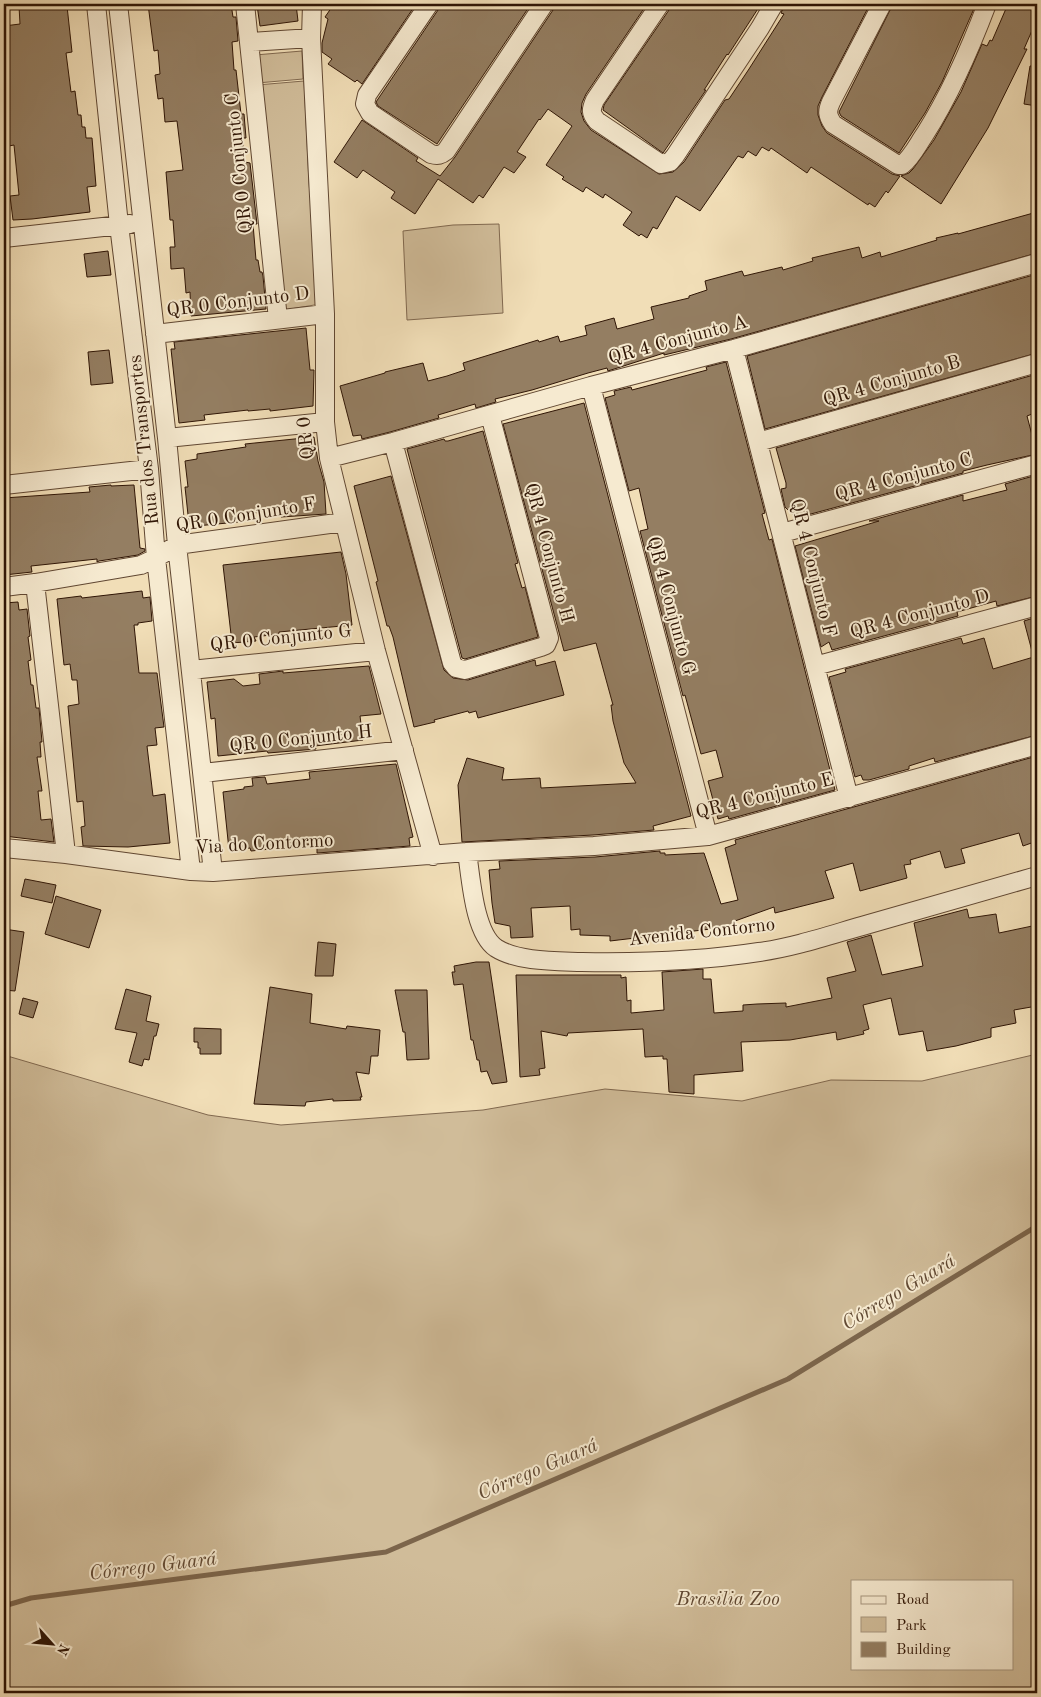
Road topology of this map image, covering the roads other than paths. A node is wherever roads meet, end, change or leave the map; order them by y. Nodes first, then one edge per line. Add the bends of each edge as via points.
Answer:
1 (96, 4) edge
2 (118, 4) edge
3 (245, 4) edge
4 (312, 4) edge
5 (429, 4) edge
6 (544, 4) edge
7 (660, 4) edge
8 (774, 4) edge
9 (882, 4) edge
10 (987, 4) edge
11 (311, 38) junction
12 (249, 42) junction
13 (142, 223) junction
14 (119, 225) junction
15 (4, 238) edge
16 (1037, 263) edge
17 (325, 314) junction
18 (278, 319) junction
19 (155, 334) junction
20 (734, 349) junction
21 (1037, 363) edge
22 (590, 386) junction
23 (490, 415) junction
24 (325, 422) junction
25 (167, 438) junction
26 (393, 442) junction
27 (758, 442) junction
28 (329, 458) junction
29 (1037, 464) edge
30 (149, 469) junction
31 (4, 485) edge
32 (344, 522) junction
33 (782, 533) junction
34 (177, 545) junction
35 (156, 558) junction
36 (35, 583) junction
37 (4, 587) edge
38 (1037, 606) edge
39 (376, 651) junction
40 (815, 666) junction
41 (191, 670) junction
42 (1037, 745) edge
43 (404, 750) junction
44 (203, 773) junction
45 (849, 798) junction
46 (708, 836) junction
47 (4, 848) edge
48 (467, 852) junction
49 (66, 854) junction
50 (433, 856) junction
51 (191, 871) junction
52 (213, 872) junction
53 (1037, 876) edge

1 - 14 street, Rua dos Transportes
2 - 13 street, Rua dos Transportes
3 - 12 street, QR 0 Conjunto C
4 - 11 street, QR 0
5 - 6 street via 367,95 365,104 370,113 436,155 446,151
7 - 8 street via 595,100 591,114 596,122 661,164 670,162
9 - 10 street via 831,102 827,117 833,124 902,165 936,117 964,62
11 - 12 street
11 - 17 street, QR 0
12 - 18 street, QR 0 Conjunto C
13 - 14 street
13 - 19 street, Rua dos Transportes
14 - 15 street
14 - 30 street, Rua dos Transportes
16 - 20 street, QR 4 Conjunto A
17 - 18 street, QR 0 Conjunto D
17 - 24 street, QR 0
18 - 19 street, QR 0 Conjunto D
19 - 25 street, Rua dos Transportes
20 - 22 street, QR 4 Conjunto A
20 - 27 street, QR 4 Conjunto F
21 - 27 street, QR 4 Conjunto B
22 - 23 street, QR 4 Conjunto A
22 - 46 street, QR 4 Conjunto G
23 - 26 street, QR 4 Conjunto A
23 - 26 street, QR 4 Conjunto H via 549,638 541,647 465,670 452,664
24 - 25 street
24 - 28 street, QR 0
25 - 34 street, Rua dos Transportes
26 - 28 street, QR 4 Conjunto A
27 - 33 street, QR 4 Conjunto F
28 - 32 street, QR 0
29 - 33 street, QR 4 Conjunto C
30 - 31 street
30 - 35 street, Rua dos Transportes
32 - 34 street, QR 0 Conjunto F
32 - 39 street, QR 0
33 - 40 street, QR 4 Conjunto F
34 - 35 street, QR 0 Conjunto F
34 - 41 street, Rua dos Transportes
35 - 36 street, QR 0 Conjunto F via 141,565
35 - 51 street, Rua dos Transportes
36 - 37 street, QR 0 Conjunto F
36 - 49 street
38 - 40 street, QR 4 Conjunto D
39 - 41 street, QR 0 Conjunto G
39 - 43 street, QR 0
40 - 45 street, QR 4 Conjunto F
41 - 44 street, Rua dos Transportes
42 - 45 street, QR 4 Conjunto E
43 - 44 street, QR 0 Conjunto H
43 - 50 street, QR 0
44 - 52 street, Rua dos Transportes
45 - 46 street, QR 4 Conjunto E
46 - 48 street, QR 4 Conjunto E
47 - 49 street, Via do Contormo
48 - 50 street, Via do Contormo
48 - 53 street, Avenida Contorno via 478,915 487,939 496,948 510,954 549,961 638,963 760,952
49 - 51 street, Via do Contormo
50 - 52 street, Via do Contormo
51 - 52 street, Via do Contormo

